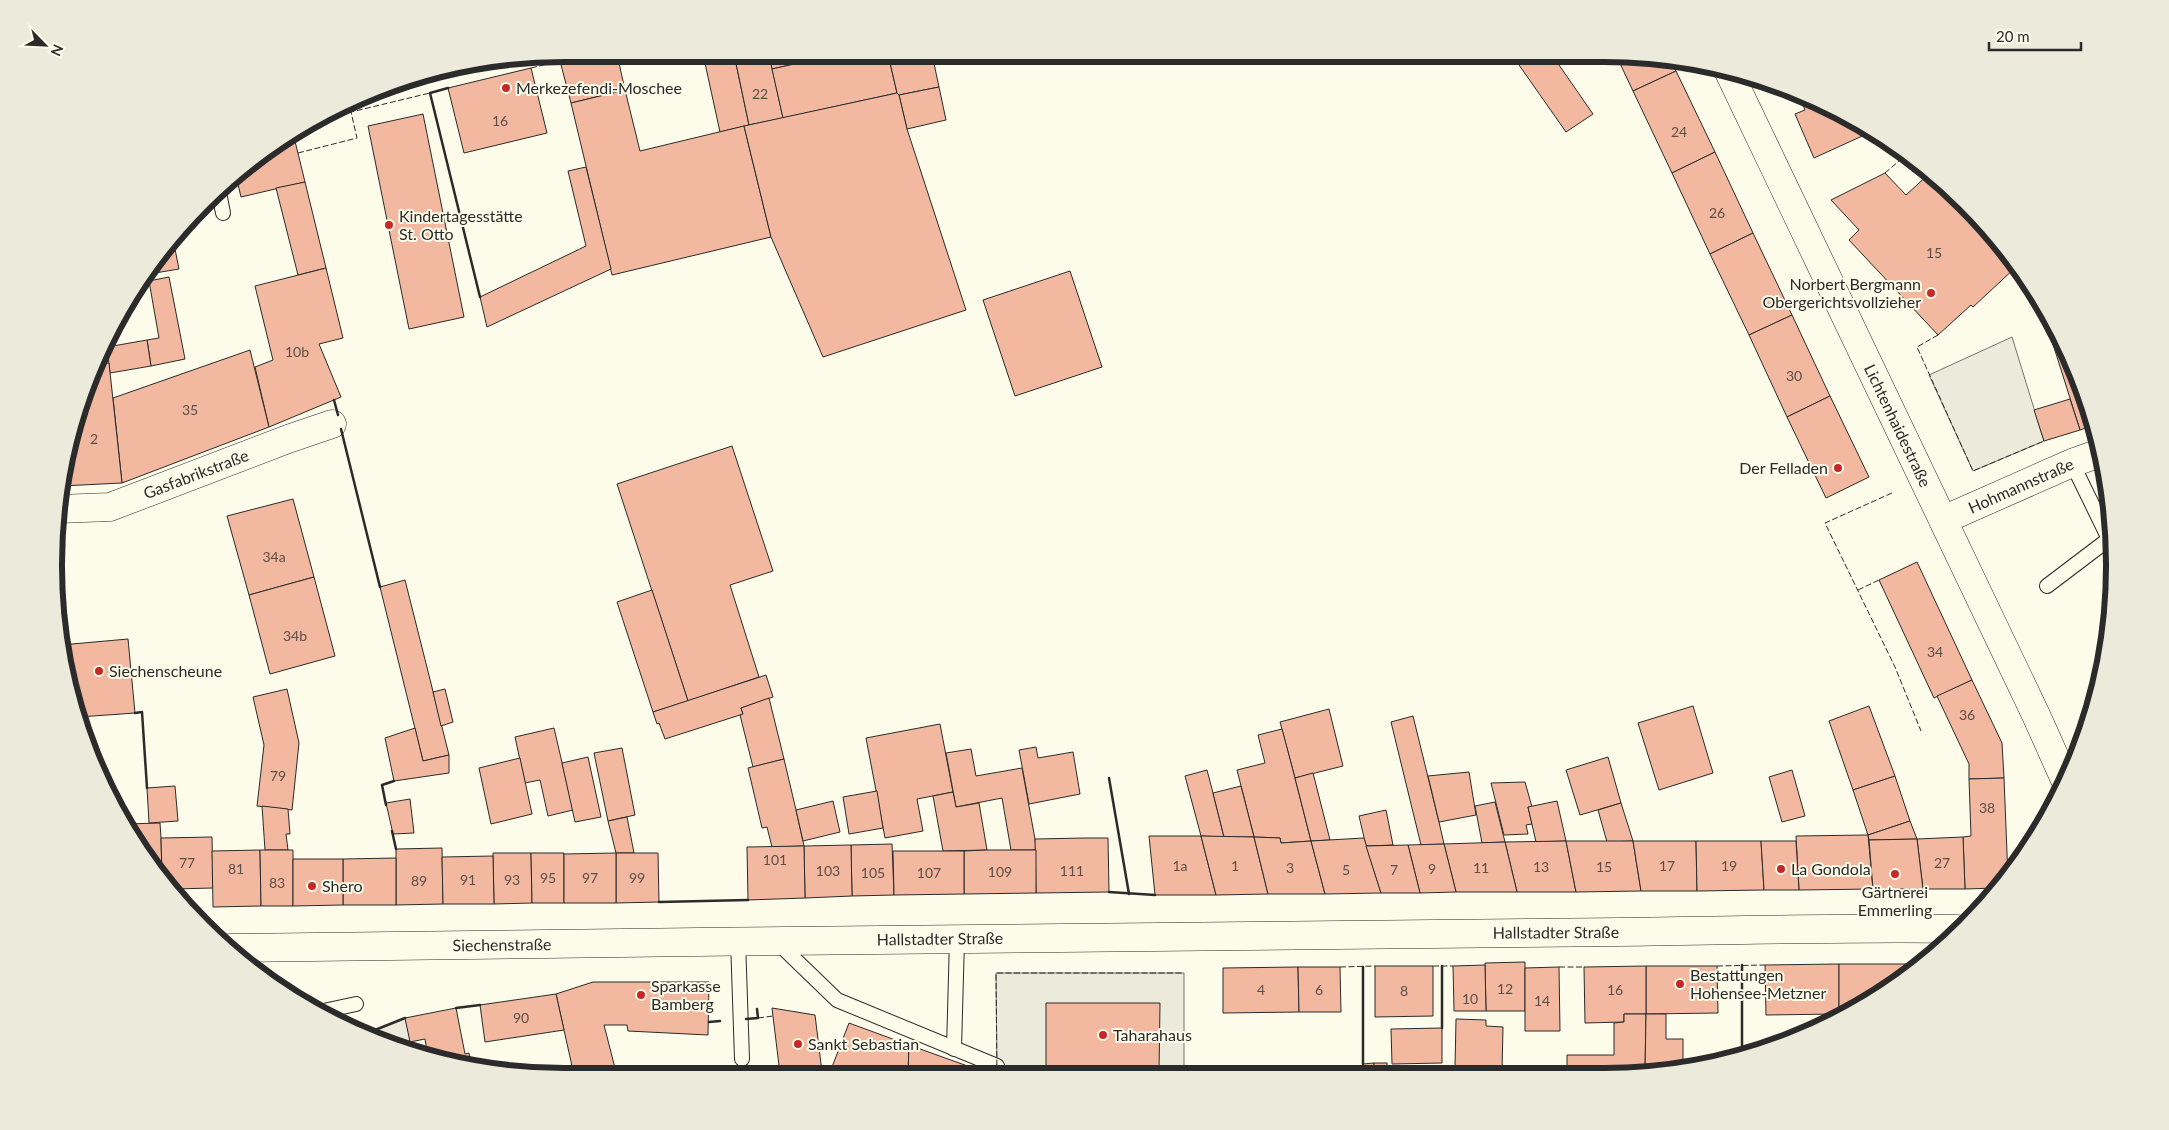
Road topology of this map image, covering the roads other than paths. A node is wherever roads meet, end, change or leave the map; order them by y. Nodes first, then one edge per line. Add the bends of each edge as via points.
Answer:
1 (1733, 80) edge
2 (221, 200) edge
3 (223, 213) dead end
4 (332, 424) dead end
5 (2094, 456) edge
6 (2072, 463) junction
7 (66, 509) edge
8 (1943, 520) junction
9 (2105, 531) edge
10 (2105, 542) edge
11 (2047, 586) dead end
12 (2062, 772) edge
13 (1951, 928) edge
14 (957, 939) junction
15 (738, 940) junction
16 (774, 940) junction
17 (240, 948) edge
18 (356, 1004) dead end
19 (331, 1009) edge
20 (954, 1049) junction
21 (742, 1059) dead end
22 (997, 1066) dead end

1 - 8 main road, Lichtenhaidestraße
2 - 3 lane
4 - 7 main road, Gasfabrikstraße via 110,507
5 - 6 main road, Hohmannstraße
6 - 8 main road, Hohmannstraße
6 - 9 lane
8 - 12 main road, Lichtenhaidestraße
10 - 11 lane
13 - 14 main road, Hallstadter Straße
14 - 16 main road, Hallstadter Straße
14 - 20 lane
15 - 16 main road, Siechenstraße
15 - 17 main road, Siechenstraße
15 - 21 lane
16 - 20 lane via 838,1000
18 - 19 lane
20 - 22 lane

